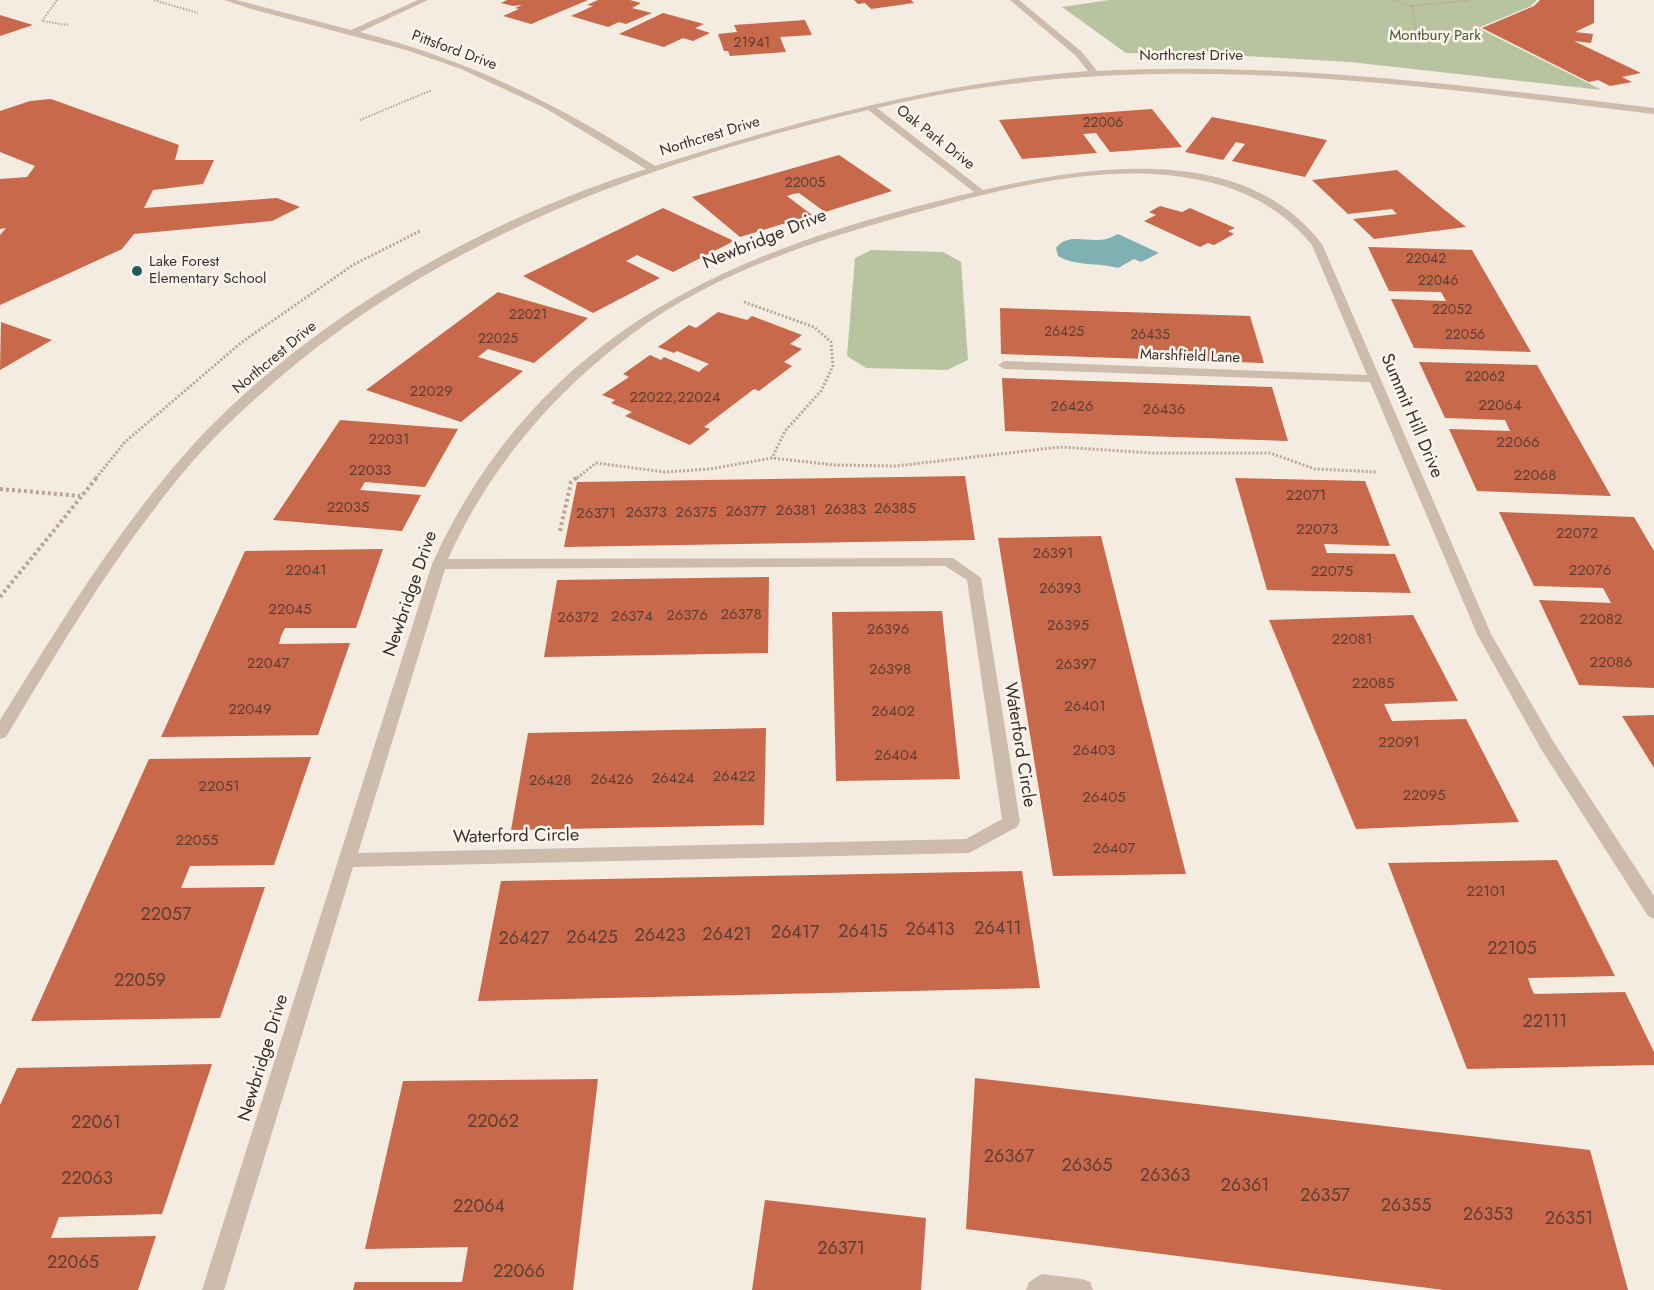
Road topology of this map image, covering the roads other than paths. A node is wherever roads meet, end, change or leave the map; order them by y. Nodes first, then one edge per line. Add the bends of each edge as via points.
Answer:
1 (228, 0) edge
2 (424, 0) edge
3 (1014, 0) edge
4 (353, 32) junction
5 (1094, 74) junction
6 (871, 108) junction
7 (1654, 111) edge
8 (653, 169) junction
9 (981, 193) junction
10 (1004, 365) dead end
11 (1375, 378) junction
12 (439, 564) junction
13 (0, 733) edge
14 (345, 860) junction
15 (1654, 911) edge
16 (213, 1290) edge
17 (1037, 1290) edge
18 (1082, 1290) edge

1 - 4 street, Pittsford Drive
2 - 4 street
3 - 5 street via 1079,54
4 - 8 street, Pittsford Drive via 435,56 522,92
5 - 6 street, Northcrest Drive via 987,84
5 - 7 street, Northcrest Drive via 1211,69 1281,72
6 - 8 street, Northcrest Drive
6 - 9 street, Oak Park Drive
8 - 13 street, Northcrest Drive via 566,201 415,274 350,316 281,370 220,425 166,484 111,560
9 - 11 street, Summit Hill Drive via 1065,177 1135,171 1216,181 1256,194 1292,215 1317,244
9 - 12 street, Newbridge Drive via 830,234 766,258 663,308 629,331 538,410 479,483
10 - 11 street, Marshfield Lane
11 - 15 street, Summit Hill Drive via 1484,634 1547,745
12 - 14 street, Newbridge Drive
12 - 14 street, Waterford Circle via 948,561 974,578 1011,822 969,846
14 - 16 street, Newbridge Drive
17 - 18 street via 1042,1285

